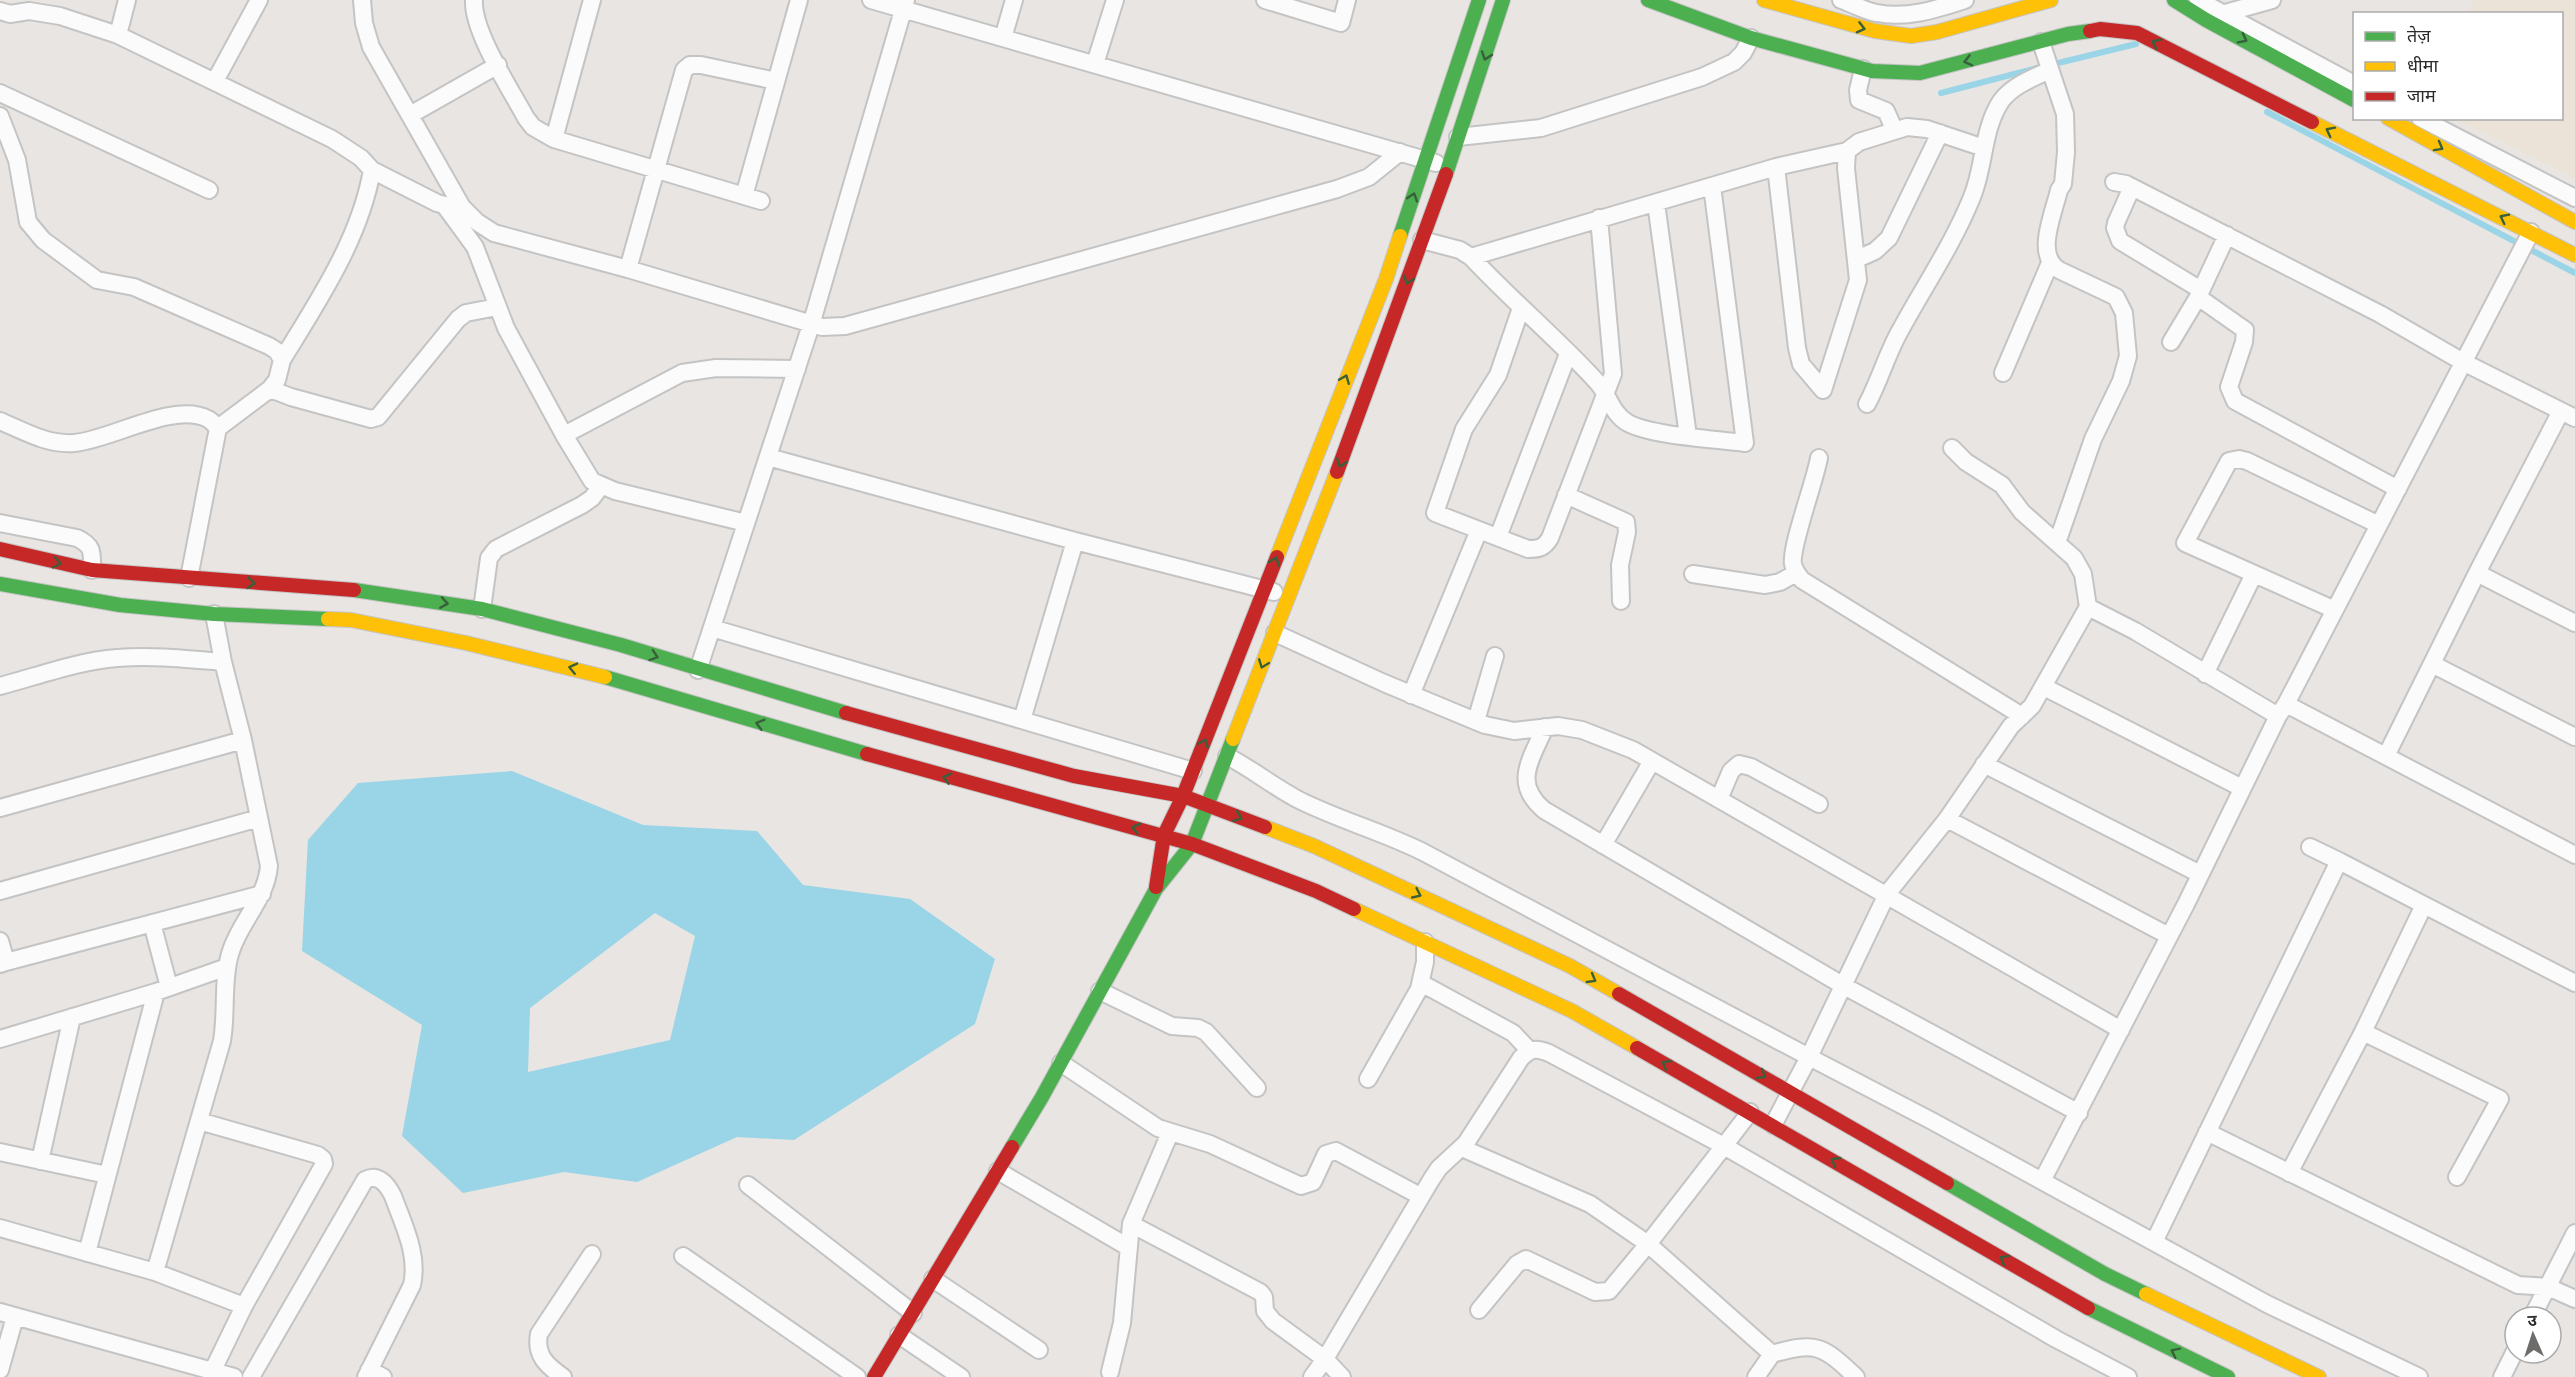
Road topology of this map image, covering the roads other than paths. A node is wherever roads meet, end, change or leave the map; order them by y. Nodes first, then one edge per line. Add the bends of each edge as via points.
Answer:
1 (127, 0) edge
2 (259, 0) edge
3 (474, 0) edge
4 (592, 0) edge
5 (799, 0) edge
6 (871, 0) edge
7 (1014, 0) edge
8 (1115, 0) edge
9 (1265, 0) edge
10 (1347, 0) edge
11 (1479, 0) edge
12 (1503, 0) edge
13 (1648, 0) edge
14 (1764, 0) edge
15 (1841, 0) edge
16 (1965, 0) edge
17 (2051, 0) edge
18 (2174, 0) edge
19 (2198, 0) edge
20 (2272, 0) edge
21 (360, 1) edge
22 (904, 5) edge
23 (2228, 8) edge
24 (0, 11) edge
25 (2206, 20) junction
26 (1831, 21) junction
27 (118, 35) junction
28 (1004, 38) junction
29 (1751, 38) junction
30 (2041, 42) junction
31 (1095, 64) junction
32 (498, 65) junction
33 (1863, 69) junction
34 (2050, 70) junction
35 (214, 81) junction
36 (776, 81) junction
37 (2353, 83) edge
38 (0, 93) edge
39 (2353, 99) edge
40 (410, 115) junction
41 (1, 120) edge
42 (2392, 120) edge
43 (2424, 120) edge
44 (1895, 131) junction
45 (1940, 133) junction
46 (1458, 137) junction
47 (554, 139) junction
48 (1984, 148) junction
49 (1847, 151) junction
50 (1400, 152) junction
51 (1425, 160) junction
52 (1449, 166) junction
53 (1776, 167) junction
54 (372, 170) junction
55 (656, 170) junction
56 (2114, 182) dead end
57 (1712, 186) junction
58 (2132, 187) junction
59 (209, 190) dead end
60 (744, 196) junction
61 (2575, 198) edge
62 (761, 201) dead end
63 (1656, 203) junction
64 (453, 207) junction
65 (1599, 218) junction
66 (2575, 222) edge
67 (2531, 232) junction
68 (2228, 235) junction
69 (1422, 240) junction
70 (2575, 255) edge
71 (1471, 257) junction
72 (1857, 259) junction
73 (2050, 263) junction
74 (628, 269) junction
75 (2199, 294) junction
76 (497, 307) junction
77 (1521, 308) junction
78 (812, 325) junction
79 (2171, 342) dead end
80 (1568, 354) junction
81 (282, 360) junction
82 (2463, 362) junction
83 (797, 369) junction
84 (2003, 373) dead end
85 (270, 389) junction
86 (1606, 393) junction
87 (1867, 405) dead end
88 (2568, 415) edge
89 (0, 421) edge
90 (218, 428) junction
91 (564, 435) junction
92 (1688, 436) junction
93 (1952, 448) dead end
94 (768, 457) junction
95 (1819, 458) dead end
96 (601, 486) junction
97 (2397, 489) junction
98 (1566, 495) junction
99 (0, 523) edge
100 (746, 523) junction
101 (2379, 525) junction
102 (1479, 530) junction
103 (1498, 537) junction
104 (1075, 541) junction
105 (2057, 543) junction
106 (0, 549) edge
107 (92, 570) junction
108 (1796, 573) junction
109 (2476, 573) junction
110 (1693, 574) dead end
111 (2254, 574) junction
112 (189, 578) junction
113 (0, 584) edge
114 (1264, 588) junction
115 (1288, 598) junction
116 (1621, 601) dead end
117 (2088, 607) junction
118 (482, 609) junction
119 (2335, 610) junction
120 (214, 614) junction
121 (2575, 623) edge
122 (711, 628) junction
123 (1275, 633) junction
124 (1496, 656) dead end
125 (223, 662) junction
126 (2432, 664) junction
127 (698, 670) junction
128 (2205, 674) junction
129 (0, 686) edge
130 (2044, 687) junction
131 (1411, 694) junction
132 (2282, 710) junction
133 (2022, 716) junction
134 (1022, 720) junction
135 (1476, 721) junction
136 (1545, 727) junction
137 (2575, 737) edge
138 (243, 740) junction
139 (1227, 756) junction
140 (2386, 756) junction
141 (1652, 761) junction
142 (1984, 764) junction
143 (1193, 771) junction
144 (2242, 788) junction
145 (1183, 796) junction
146 (1719, 799) junction
147 (1819, 804) dead end
148 (1208, 806) junction
149 (0, 808) edge
150 (259, 818) junction
151 (1947, 819) junction
152 (1164, 835) junction
153 (1192, 844) junction
154 (1603, 845) junction
155 (2310, 847) dead end
156 (2575, 855) edge
157 (2339, 861) junction
158 (2200, 874) junction
159 (1156, 889) junction
160 (0, 891) edge
161 (262, 894) junction
162 (1887, 894) junction
163 (2424, 905) junction
164 (152, 923) junction
165 (2169, 936) junction
166 (0, 941) edge
167 (1425, 942) junction
168 (3, 963) edge
169 (227, 967) junction
170 (1421, 983) junction
171 (2575, 983) edge
172 (1844, 986) junction
173 (163, 990) junction
174 (1100, 991) junction
175 (72, 1017) junction
176 (2121, 1030) junction
177 (2363, 1032) junction
178 (0, 1039) edge
179 (1529, 1050) junction
180 (1809, 1057) junction
181 (1061, 1063) junction
182 (1368, 1080) dead end
183 (1257, 1088) dead end
184 (1792, 1093) junction
185 (1750, 1112) junction
186 (2079, 1113) junction
187 (199, 1121) junction
188 (1773, 1125) junction
189 (2207, 1132) junction
190 (1170, 1133) junction
191 (1724, 1146) junction
192 (1462, 1149) junction
193 (0, 1152) edge
194 (40, 1161) junction
195 (998, 1171) junction
196 (2289, 1173) junction
197 (107, 1175) junction
198 (2457, 1177) dead end
199 (2042, 1181) junction
200 (748, 1185) dead end
201 (1420, 1196) junction
202 (1131, 1224) junction
203 (0, 1228) edge
204 (2575, 1233) edge
205 (2154, 1242) junction
206 (1648, 1244) junction
207 (1128, 1247) junction
208 (87, 1253) junction
209 (592, 1254) dead end
210 (683, 1256) dead end
211 (155, 1272) junction
212 (933, 1279) junction
213 (2548, 1287) junction
214 (2575, 1299) edge
215 (2538, 1305) edge
216 (244, 1306) junction
217 (1479, 1310) dead end
218 (913, 1313) junction
219 (8, 1314) edge
220 (899, 1335) junction
221 (1038, 1350) dead end
222 (1773, 1354) junction
223 (1325, 1359) junction
224 (0, 1370) edge
225 (212, 1372) junction
226 (1110, 1372) dead end
227 (373, 1375) edge
228 (234, 1377) edge
229 (251, 1377) edge
230 (563, 1377) edge
231 (857, 1377) edge
232 (874, 1377) edge
233 (961, 1377) edge
234 (1312, 1377) edge
235 (1342, 1377) edge
236 (1756, 1377) edge
237 (1856, 1377) edge
238 (2128, 1377) edge
239 (2228, 1377) edge
240 (2319, 1377) edge
241 (2419, 1377) edge

1 - 27 street
2 - 35 street
3 - 32 street via 476,19
4 - 47 street
5 - 36 street
6 - 22 street
7 - 28 street
8 - 31 street
9 - 10 street via 1341,23
11 - 51 street
12 -> 46 street
13 - 29 street
14 - 26 street
15 - 16 street via 1892,15 1932,10
15 - 26 street
26 -> 17 street via 1911,36
18 - 25 street
19 - 23 street
20 - 23 street
21 - 40 street via 371,47
22 - 28 street
22 - 78 street
23 - 25 street
23 - 37 street
24 - 27 street via 60,16
25 -> 39 street
27 - 35 street
28 - 31 street
29 - 33 street
29 - 46 street via 1734,62 1702,76 1541,128
30 -> 33 street via 1920,73
30 - 34 street
67 -> 30 street via 2137,33 2100,29
31 - 50 street
32 - 40 street
32 - 47 street via 533,127
33 - 44 street via 1859,100 1886,111
34 - 48 street via 2020,84 2002,100
34 - 73 street via 2065,114 2066,152 2063,184 2047,242
35 - 54 street via 332,139
36 - 55 street via 690,65 684,70
36 - 60 street
38 - 59 street
40 - 64 street
41 - 81 street via 17,160 28,222 43,240 97,280 134,287 269,346
42 -> 66 street
43 - 61 street
44 - 45 street via 1917,127
44 - 49 street via 1859,142
45 - 48 street
45 - 72 street via 1889,238 1875,251
46 - 52 street
47 - 55 street
48 - 87 street via 1974,194 1964,217 1900,330
49 - 53 street
49 - 72 street
50 - 51 street
50 - 78 street via 1369,177 1337,189 845,326
51 - 52 street
114 -> 51 street via 1386,279
52 - 69 street
53 - 57 street
53 - 72 street via 1797,348 1801,364 1823,390 1856,290
54 - 64 street
54 - 81 street via 359,218 329,282
55 - 60 street
55 - 74 street
56 - 58 street
57 - 63 street
57 - 92 street via 1745,443
58 - 68 street
58 - 75 street via 2116,223 2120,241
60 - 62 street
63 - 65 street
63 - 92 street
64 - 74 street via 494,233
64 - 76 street via 475,247
65 - 71 street
65 - 86 street via 1614,367
67 - 70 street
67 - 82 street
68 - 75 street
68 - 82 street
69 - 71 street via 1460,250
69 -> 115 street
71 - 77 street
73 - 84 street
73 - 105 street via 2116,297 2124,313 2128,345 2126,367 2093,439
74 - 78 street
75 - 79 street
75 - 97 street via 2245,330 2229,387 2235,401
76 - 85 street via 466,313 458,320 378,417 371,419
76 - 91 street
77 - 80 street
77 - 102 street via 1498,375 1464,429 1435,513
78 - 83 street
80 - 86 street
80 - 103 street
81 - 85 street via 277,380
82 - 88 street
82 - 97 street
83 - 91 street via 716,368 682,373
83 - 94 street
85 - 90 street
86 - 92 street via 1626,422
86 - 98 street
88 - 109 street
89 - 90 street via 44,440 74,443 188,414 209,419
90 - 112 street
91 - 96 street via 586,474
93 - 105 street via 2002,485 2022,512
94 - 100 street
94 - 104 street
95 - 108 street via 1793,553
96 - 100 street
96 - 118 street via 582,505 496,549 489,558
97 - 101 street
98 - 103 street via 1546,545 1528,549
98 - 116 street via 1626,522 1620,565
99 - 107 street via 87,543 92,552
100 - 122 street
101 - 111 street via 2247,461 2234,459 2229,461 2185,543
101 - 119 street
102 - 103 street
102 - 131 street
104 - 114 street
104 - 134 street
105 - 117 street via 2080,565
106 -> 107 street
107 - 112 street
108 - 110 street via 1765,585
108 - 133 street
109 - 121 street
109 - 126 street
111 - 119 street
111 - 128 street
112 -> 118 street via 376,592
113 - 120 street via 120,605
114 - 115 street
143 -> 114 street
115 - 123 street
117 - 128 street
117 - 130 street
118 -> 127 street via 621,645
119 - 132 street
120 - 125 street
152 -> 120 street via 941,776 596,674 466,643 351,620
122 - 127 street
122 - 134 street
123 - 131 street
123 -> 139 street
124 - 135 street
125 - 129 street via 150,656 115,658
125 - 138 street
126 - 137 street
126 - 140 street
127 - 145 street via 976,751 1074,776
128 - 132 street
130 - 133 street
130 - 144 street
131 - 135 street
132 - 140 street
132 - 144 street
133 - 142 street
134 - 143 street
135 - 136 street via 1514,731
136 - 141 street via 1582,730
136 - 154 street via 1527,771 1528,792 1544,810
138 - 149 street
138 - 150 street
139 - 148 street
139 - 180 street via 1297,799 1395,838
140 - 156 street
141 - 146 street
141 - 154 street
142 - 151 street
142 - 158 street
143 - 145 street
144 - 158 street
145 - 148 street
145 - 152 street
146 - 147 street via 1731,771 1739,764
146 - 162 street
148 - 153 street
148 -> 184 street via 1314,846 1570,966
150 - 160 street
150 - 161 street via 269,866
151 - 162 street
151 - 165 street
152 - 153 street
152 - 159 street
153 - 159 street
153 - 167 street via 1316,891
154 - 172 street
155 - 157 street
157 - 163 street
157 - 189 street
158 - 165 street
159 - 174 street
161 - 164 street
161 - 169 street via 241,929
162 - 172 street
162 - 176 street
163 - 171 street
163 - 177 street
164 - 168 street
164 - 173 street
165 - 176 street
166 - 168 street
167 - 170 street
185 -> 167 street via 1572,1011
169 - 173 street
169 - 187 street via 226,1020
170 - 179 street via 1513,1033
170 - 182 street
172 - 180 street
172 - 186 street
173 - 175 street
173 - 197 street
174 - 181 street
174 - 183 street via 1172,1026 1206,1032
175 - 178 street
175 - 194 street
176 - 186 street
177 - 196 street
177 - 198 street via 2500,1099
179 - 191 street via 1549,1053
179 - 192 street
180 - 184 street
180 - 199 street
181 - 190 street via 1136,1115
181 - 195 street
184 - 188 street
184 - 240 street via 2106,1274
185 - 188 street
185 - 191 street
186 - 199 street
187 - 211 street
187 - 216 street via 323,1159 324,1164
239 -> 188 street via 2107,1319
189 - 196 street
189 - 205 street
190 - 201 street via 1210,1144 1301,1186 1313,1182 1326,1154 1341,1152
190 - 202 street
191 - 206 street
191 - 238 street via 2056,1340
192 - 201 street via 1439,1168
192 - 206 street via 1590,1204
193 - 194 street
194 - 197 street
195 - 207 street
195 - 212 street
196 - 213 street via 2518,1285
197 - 208 street
199 - 205 street
200 - 218 street
201 - 223 street
202 - 207 street
202 - 223 street via 1260,1292 1273,1322
203 - 208 street
204 - 213 street
205 - 241 street via 2267,1304
206 - 217 street via 1609,1291 1595,1292 1526,1259 1517,1264
206 - 222 street
207 - 226 street via 1122,1323
208 - 211 street
209 - 230 street via 539,1334 539,1355
210 - 231 street
211 - 216 street
212 - 218 street
212 - 221 street
213 - 214 street
213 - 215 street
216 - 225 street
218 - 220 street
219 - 224 street
219 - 225 street
220 - 232 street
220 - 233 street
222 - 236 street
222 - 237 street via 1801,1347 1823,1350
223 - 234 street
223 - 235 street
225 - 228 street
227 - 229 street via 414,1274 413,1256 393,1196 378,1177 371,1176 365,1180

